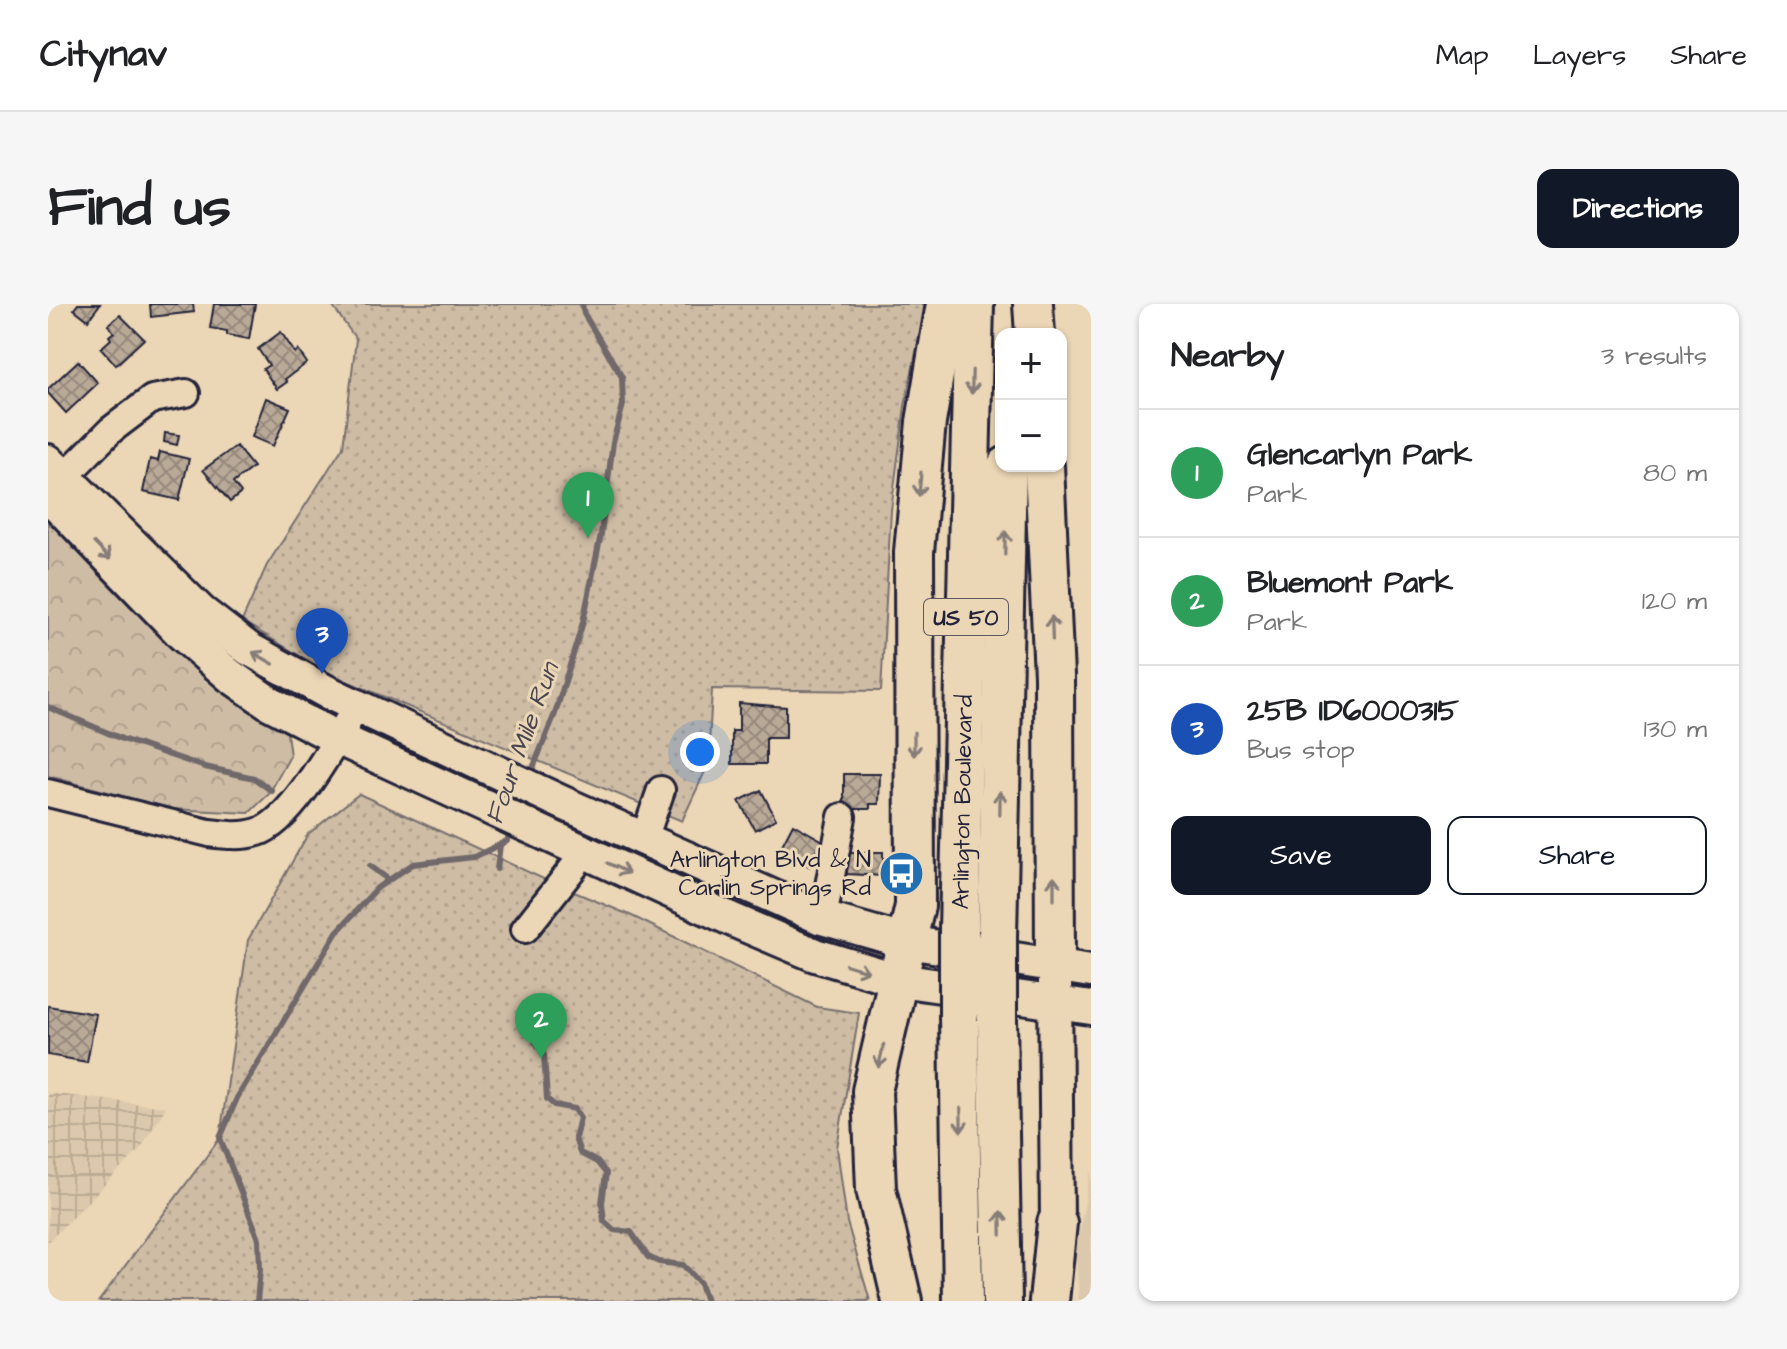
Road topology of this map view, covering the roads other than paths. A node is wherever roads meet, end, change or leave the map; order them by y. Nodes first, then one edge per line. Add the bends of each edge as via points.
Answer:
1 (946, 304) edge
2 (974, 304) edge
3 (1010, 304) edge
4 (1033, 304) edge
5 (1009, 328) edge
6 (1035, 328) edge
7 (186, 393) dead end
8 (1007, 472) edge
9 (1044, 472) edge
10 (52, 481) edge
11 (357, 706) junction
12 (337, 738) junction
13 (661, 790) dead end
14 (48, 793) edge
15 (842, 817) dead end
16 (644, 839) junction
17 (581, 851) junction
18 (819, 917) junction
19 (525, 929) dead end
20 (907, 942) junction
21 (899, 980) junction
22 (1067, 980) edge
23 (1091, 1008) edge
24 (1057, 1223) junction
25 (902, 1301) edge
26 (963, 1301) edge
27 (1002, 1301) edge
28 (1049, 1301) edge
29 (1063, 1301) edge

1 -> 20 highway via 926,422 914,552 915,906
2 -> 26 highway, Arlington Boulevard / US 50, bridge via 959,930
3 - 5 highway
4 - 6 highway
7 - 10 street via 152,399
27 -> 8 highway, Arlington Boulevard / US 50, bridge via 997,937
22 -> 9 highway
11 -> 10 main road via 249,649
10 -> 12 main road via 183,635 271,704
11 - 12 street
11 - 16 main road
12 - 14 street via 306,788 261,831 209,833
12 - 17 main road
13 - 16 street
15 - 18 street
16 - 18 main road
17 - 19 street
17 -> 21 main road via 815,955
18 - 20 main road
20 - 21 highway
20 - 22 main road
21 - 22 main road
21 -> 25 highway via 872,1091 876,1189
22 - 23 main road
22 - 24 main road
24 - 28 highway
24 - 29 street

